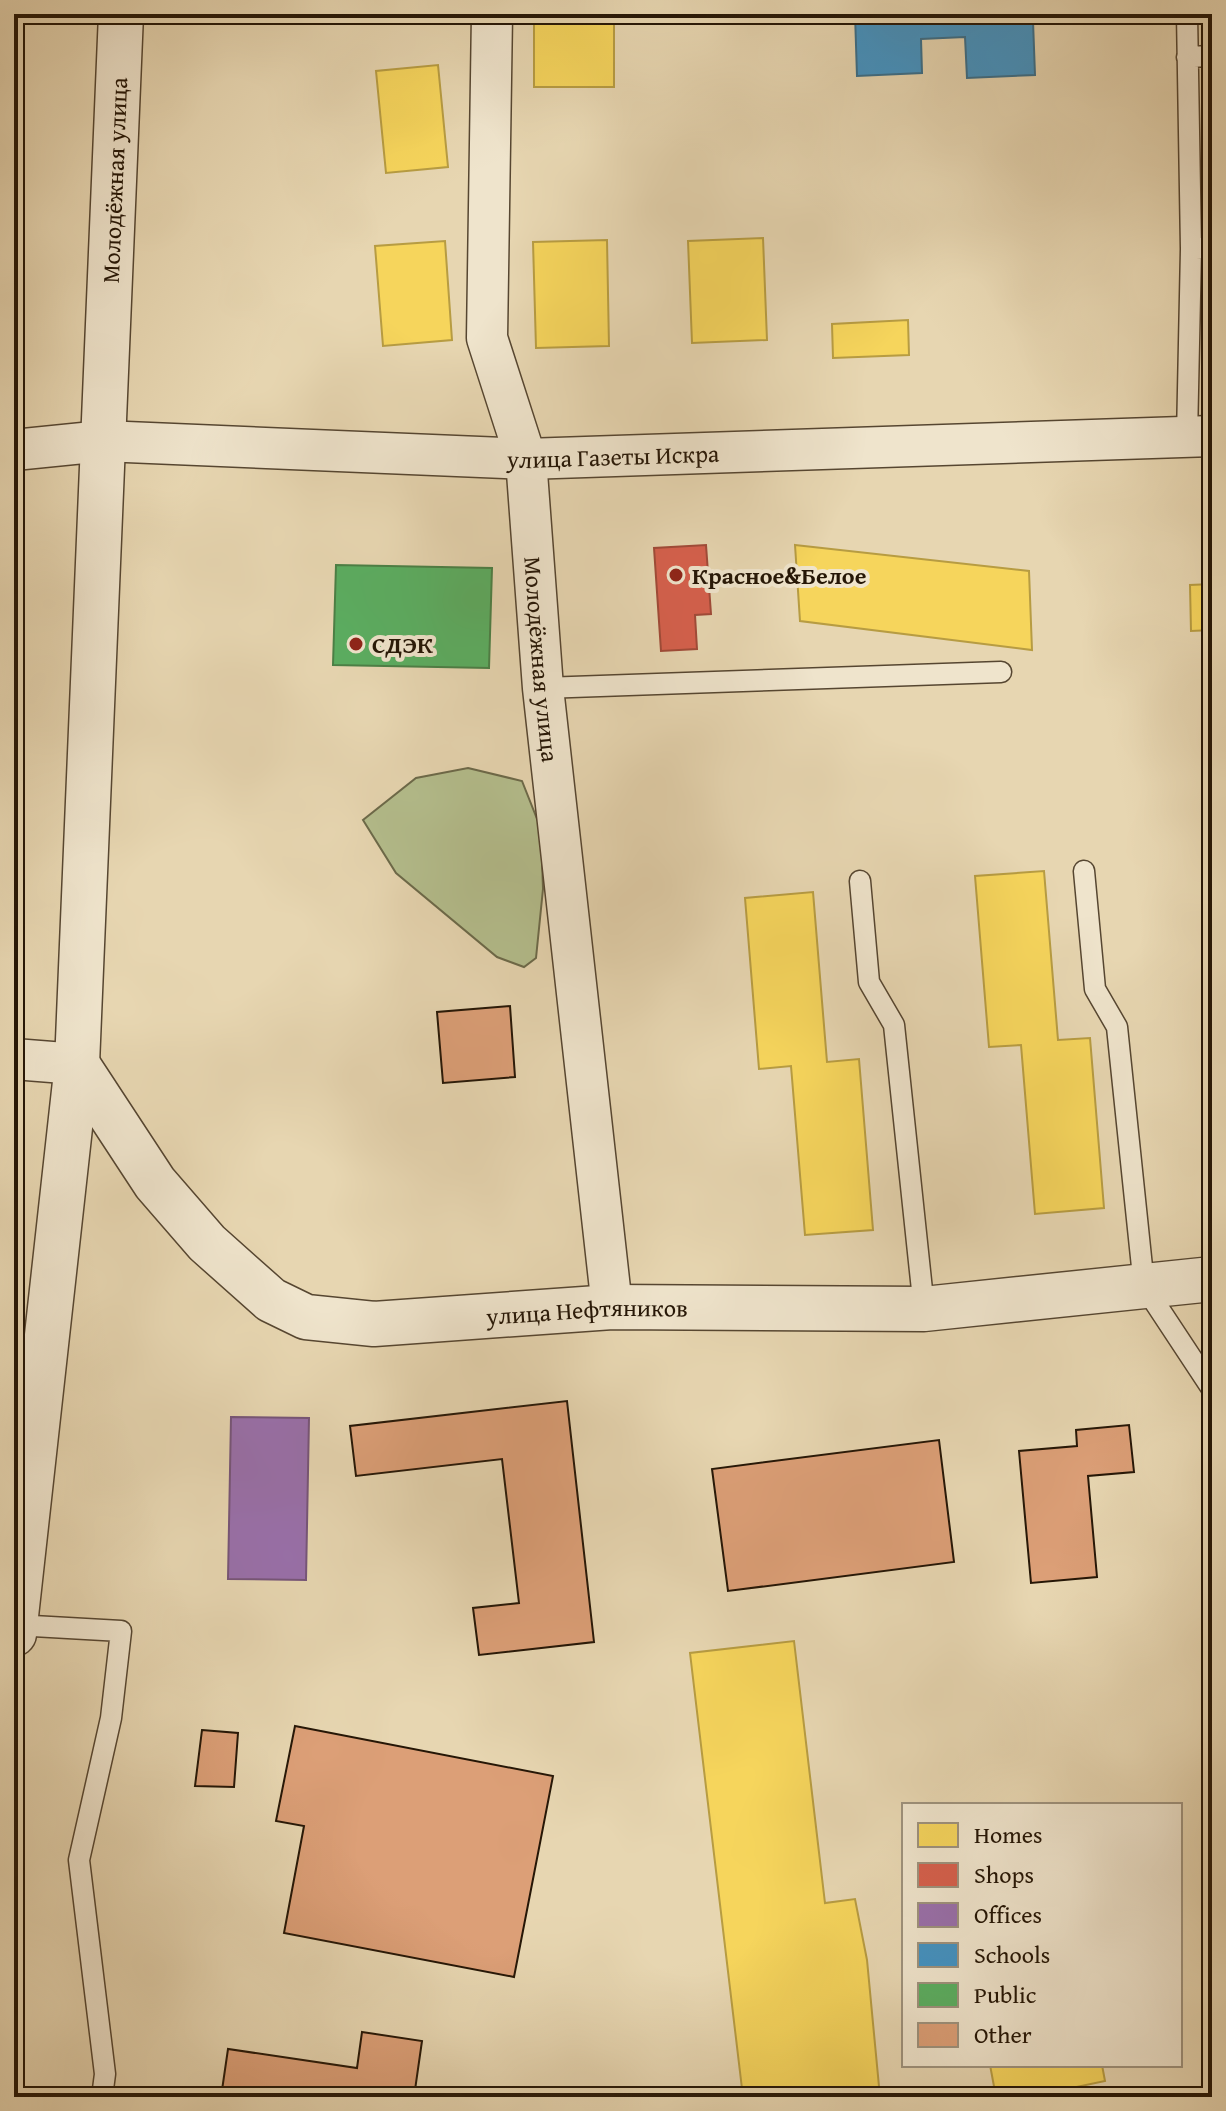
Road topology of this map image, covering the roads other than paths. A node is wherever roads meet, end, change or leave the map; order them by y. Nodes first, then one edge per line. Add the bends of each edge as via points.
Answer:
1 (121, 14) edge
2 (492, 14) edge
3 (1187, 14) edge
4 (1212, 56) edge
5 (1187, 57) junction
6 (1212, 248) edge
7 (1191, 249) junction
8 (1199, 436) edge
9 (103, 441) junction
10 (14, 450) edge
11 (526, 459) junction
12 (1001, 672) dead end
13 (543, 688) junction
14 (1084, 871) dead end
15 (860, 881) dead end
16 (14, 1059) edge
17 (77, 1064) junction
18 (1212, 1279) edge
19 (1144, 1286) junction
20 (612, 1307) junction
21 (924, 1309) junction
22 (1212, 1389) edge
23 (15, 1625) edge
24 (14, 1634) edge
25 (102, 2097) edge

1 - 9 street, Молодёжная улица
2 - 11 street, Молодёжная улица via 487,338
3 - 5 lane
4 - 5 lane
5 - 7 lane
6 - 7 lane
7 - 8 lane
8 - 11 street, улица Газеты Искра
9 - 10 street, улица Газеты Искра
9 - 11 street, улица Газеты Искра
9 - 17 street, Молодёжная улица
11 - 13 street, Молодёжная улица
12 - 13 lane
13 - 20 street, Молодёжная улица
14 - 19 lane via 1095,989 1117,1027
15 - 21 lane via 869,982 894,1025
16 - 17 street
17 - 20 street, улица Нефтяников via 155,1183 207,1243 271,1300 306,1317 374,1324
17 - 23 street, Молодёжная улица
18 - 19 street, улица Нефтяников
19 - 21 street, улица Нефтяников
19 - 22 lane
20 - 21 street, улица Нефтяников
23 - 24 street, Молодёжная улица
23 - 25 lane via 121,1631 111,1718 79,1860 105,2074

